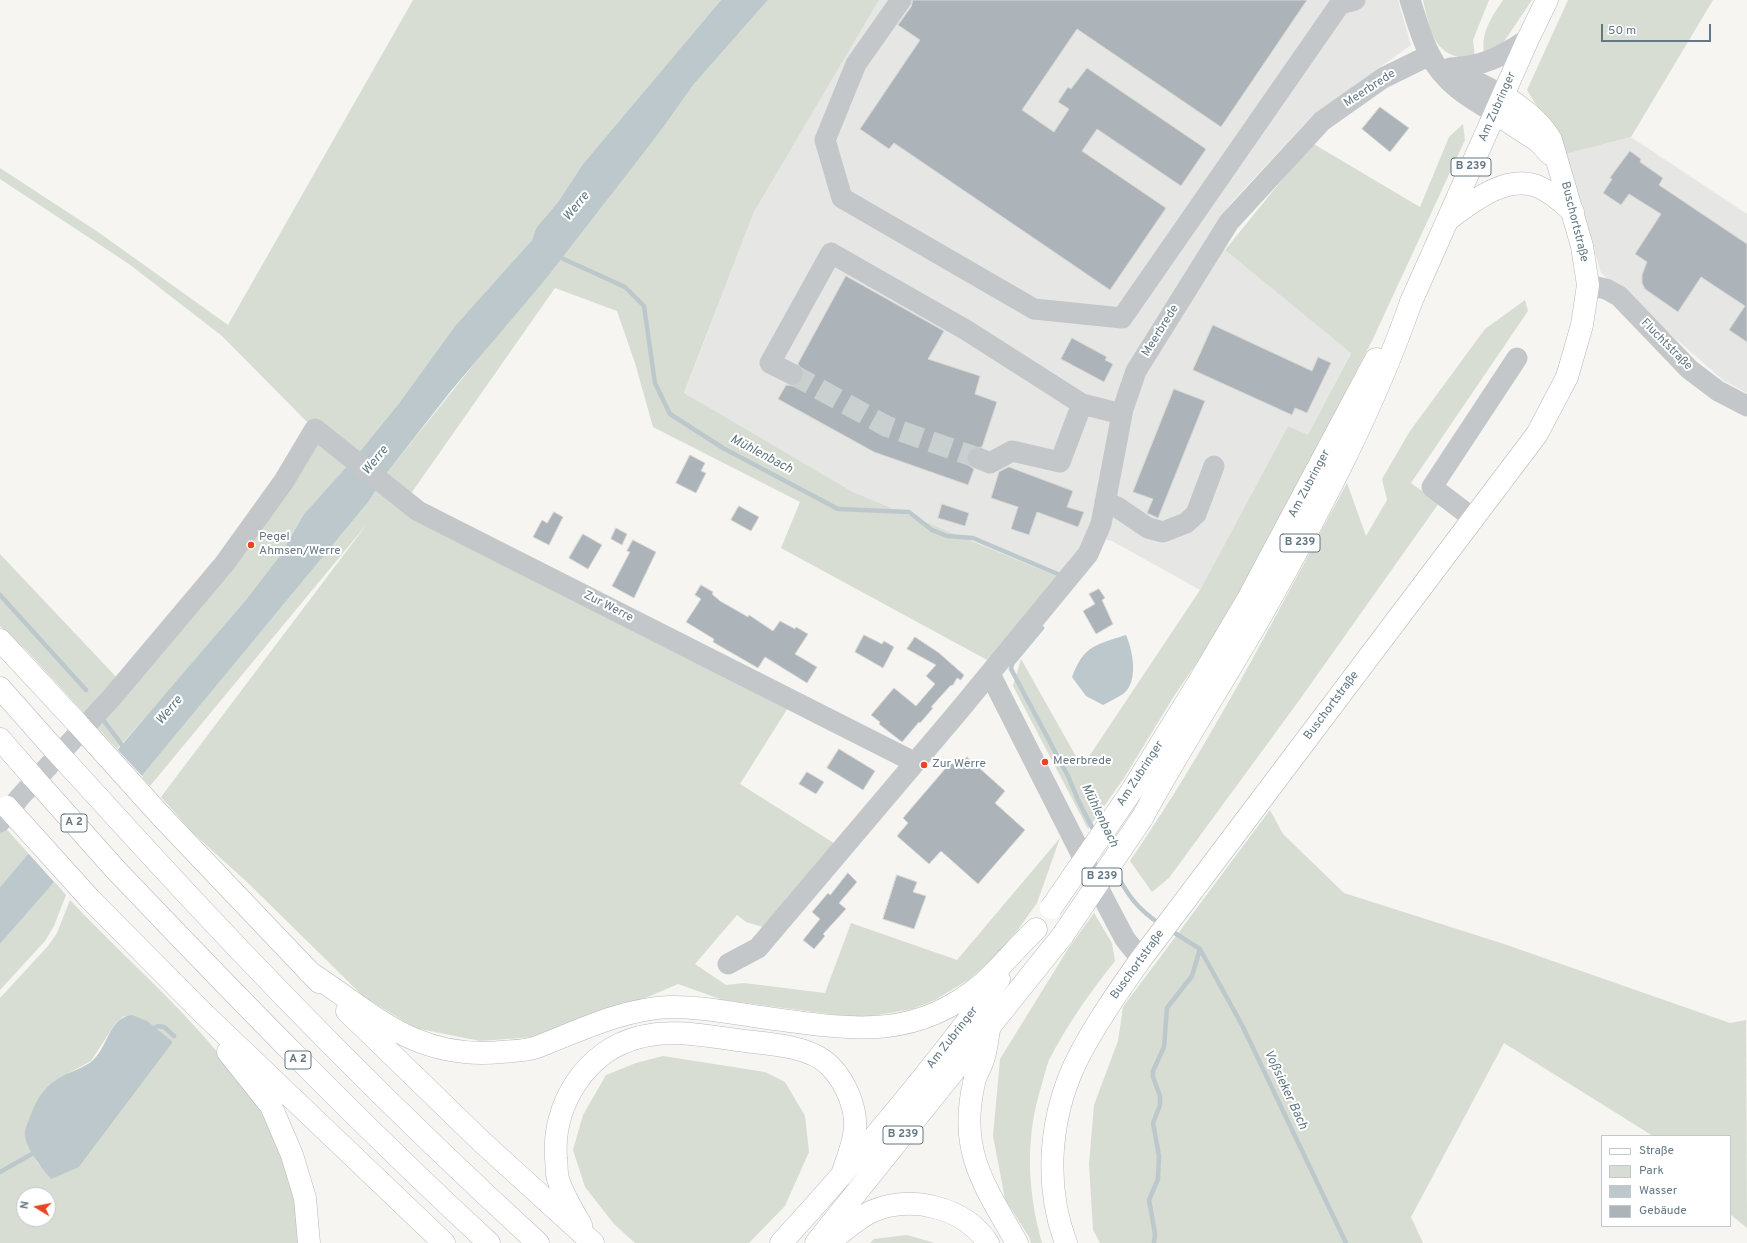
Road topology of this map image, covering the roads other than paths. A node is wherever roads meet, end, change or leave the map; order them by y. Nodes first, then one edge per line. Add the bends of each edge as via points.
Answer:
1 (901, 0) edge
2 (1355, 0) edge
3 (1410, 0) edge
4 (1547, 0) edge
5 (1528, 38) junction
6 (1439, 63) junction
7 (1499, 104) junction
8 (1573, 212) junction
9 (1448, 220) junction
10 (1588, 285) junction
11 (1411, 302) junction
12 (1517, 358) dead end
13 (792, 374) tunnel mouth
14 (1082, 404) junction
15 (1747, 406) edge
16 (1122, 414) junction
17 (978, 458) tunnel mouth
18 (1214, 466) dead end
19 (1105, 502) junction
20 (1474, 519) junction
21 (0, 640) edge
22 (990, 674) junction
23 (0, 688) edge
24 (0, 739) edge
25 (914, 762) junction
26 (2, 809) edge
27 (1036, 929) junction
28 (1141, 959) junction
29 (728, 964) dead end
30 (309, 972) junction
31 (203, 1013) junction
32 (990, 1027) junction
33 (842, 1175) junction
34 (591, 1241) edge
35 (310, 1243) edge
36 (444, 1243) edge
37 (488, 1243) edge
38 (538, 1243) edge
39 (781, 1243) edge
40 (816, 1243) edge
41 (828, 1243) edge
42 (988, 1243) edge
43 (1017, 1243) edge
44 (1066, 1243) edge

1 - 2 street via 856,64 825,140 842,198 1034,309 1122,318 1340,4
3 - 6 street
4 - 5 main road, Am Zubringer / B 239
5 - 6 street, Meerbrede via 1485,64
5 - 7 main road, Am Zubringer / B 239
6 - 7 street via 1452,84
6 - 16 street, Meerbrede via 1383,78 1322,121 1229,222 1136,371
7 - 8 main road, Buschortstraße via 1558,163
7 - 9 main road, Am Zubringer / B 239
8 - 9 main road via 1554,195 1528,184 1506,186 1490,192
8 - 10 main road, Buschortstraße
9 - 11 main road, Am Zubringer / B 239
10 - 15 street, Fluchtstraße via 1606,289 1619,296 1688,369 1718,391
10 - 20 main road, Buschortstraße via 1582,325 1567,377 1537,434
11 - 27 main road, Am Zubringer / B 239, bridge via 1382,349 1249,597 1200,680 1131,792
11 - 32 main road, Am Zubringer / B 239, bridge via 1385,372 1315,515 1266,607 1166,772 1142,818 1063,936
12 - 20 street via 1432,487
13 - 14 street via 770,362 831,253 966,330
14 - 16 street
14 - 17 street via 1060,462 1012,452 990,463
16 - 19 street, Meerbrede
18 - 19 street via 1196,514 1186,523 1163,532 1148,528
19 - 22 street, Meerbrede via 1101,524 1088,554
20 - 28 main road, Buschortstraße
21 - 30 main road, bridge via 161,816
22 - 25 street, Meerbrede
22 - 28 street via 1107,905 1125,938
23 - 38 main road, bridge via 208,916 354,1067
24 - 37 main road, A 2, bridge via 115,869 303,1065
25 - 26 street, Zur Werre via 418,511 322,435 284,481 225,563 113,696 20,797
25 - 29 street, Meerbrede via 758,948
26 - 31 main road, bridge
27 - 30 main road via 983,983 956,1003 929,1017 900,1024 875,1028 834,1027 711,1010 669,1007 627,1013 531,1049 483,1054 451,1052 415,1040 380,1022
27 - 33 main road, Am Zubringer / B 239 via 965,1025
28 - 44 main road, Buschortstraße via 1079,1054 1064,1093 1055,1128 1052,1160 1053,1192
30 - 34 main road via 483,1143
31 - 35 main road via 213,1034 271,1106 292,1155 305,1198
31 - 36 main road
32 - 40 main road, Am Zubringer / B 239
32 - 43 main road via 982,1062 974,1081 968,1134 974,1159 984,1183
33 - 34 main road via 855,1134 853,1107 844,1085 830,1065 809,1053 780,1045 688,1034 660,1033 638,1037 614,1047 592,1063 572,1087 559,1115 555,1142 558,1178 568,1203
33 - 39 main road, Am Zubringer / B 239
41 - 42 main road via 872,1211 898,1204 923,1204 947,1210 970,1224

